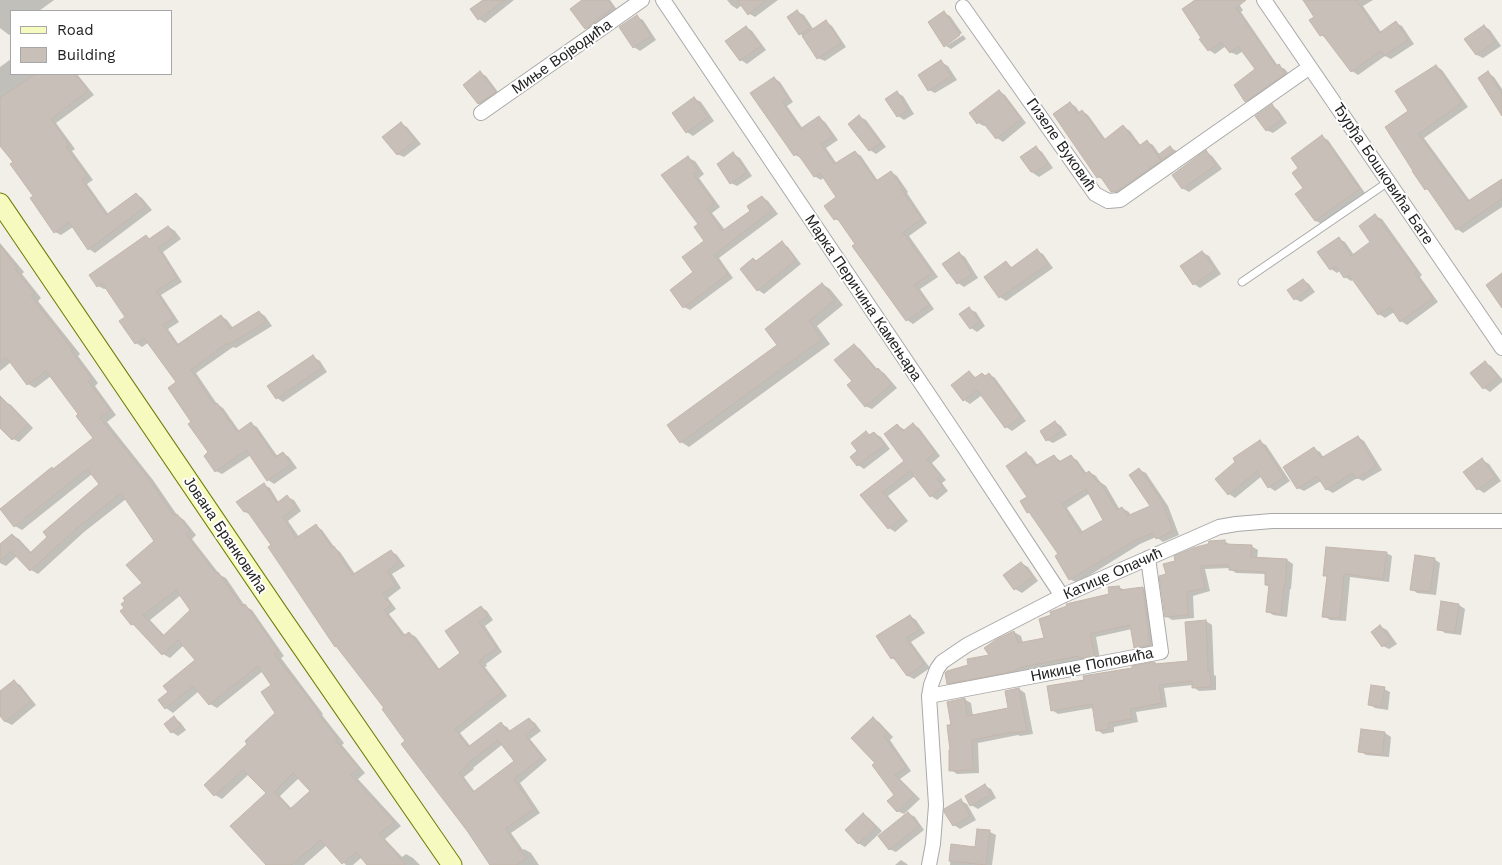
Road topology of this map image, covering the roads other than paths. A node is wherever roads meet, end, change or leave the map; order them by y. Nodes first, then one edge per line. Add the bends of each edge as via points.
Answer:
1 (642, 0) edge
2 (664, 0) edge
3 (1264, 0) edge
4 (963, 8) dead end
5 (1310, 67) junction
6 (481, 113) dead end
7 (1388, 182) junction
8 (0, 203) edge
9 (1242, 282) dead end
10 (1502, 348) edge
11 (1502, 521) edge
12 (1148, 558) junction
13 (1062, 596) junction
14 (930, 696) junction
15 (452, 865) edge
16 (929, 865) edge

1 - 6 street, Миње Војводића
2 - 13 street, Марка Перичина Камењара
3 - 5 street, Ђурђа Бошковића Бате
4 - 5 street, Гизеле Вуковић via 1094,194 1108,201 1120,200
5 - 7 street, Ђурђа Бошковића Бате
7 - 9 lane
7 - 10 street, Ђурђа Бошковића Бате
8 - 15 main road, Јована Бранковића
11 - 12 street, Катице Опачић via 1272,521 1236,524 1206,532
12 - 13 street, Катице Опачић
12 - 14 street, Никице Поповића via 1161,652
13 - 14 street, Катице Опачић via 948,657 933,677
14 - 16 street, Катице Опачић via 936,805

